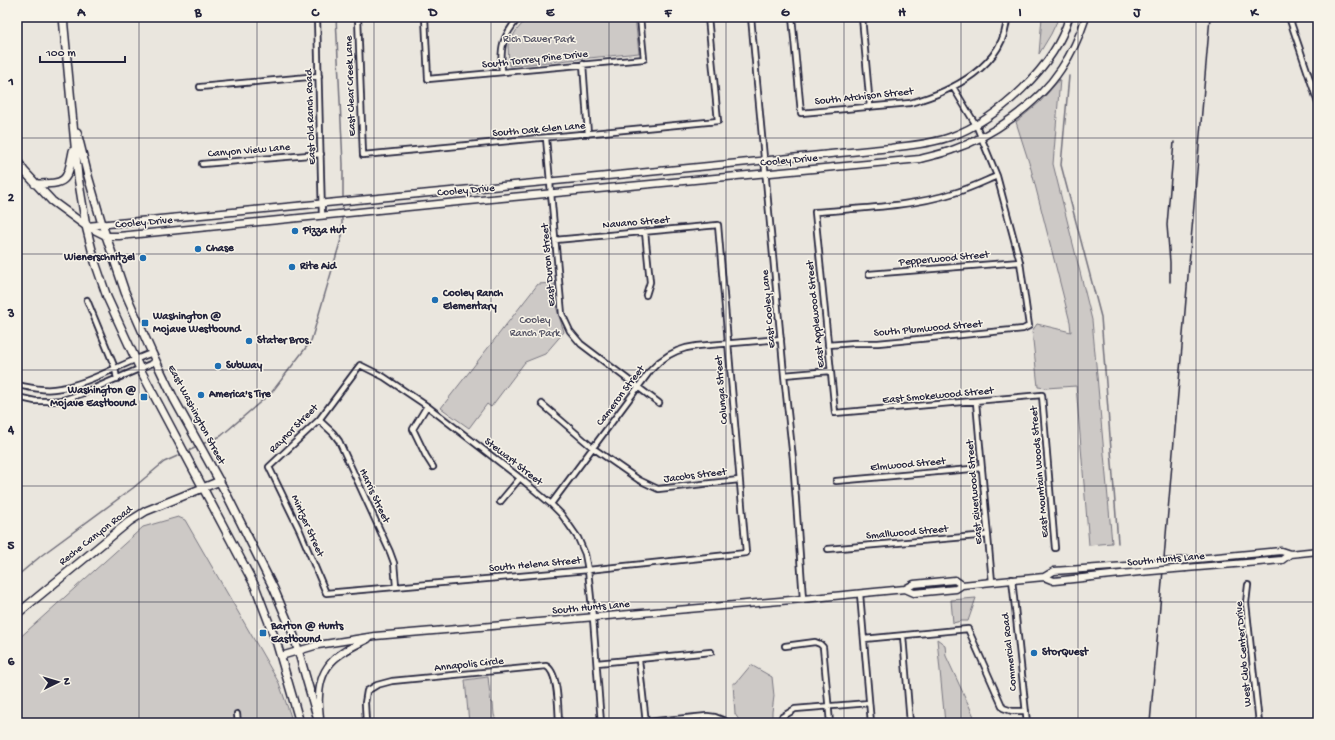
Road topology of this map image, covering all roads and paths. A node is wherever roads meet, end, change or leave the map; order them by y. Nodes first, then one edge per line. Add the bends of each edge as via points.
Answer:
1 (63, 17) edge
2 (317, 17) edge
3 (358, 17) edge
4 (426, 17) edge
5 (518, 17) edge
6 (640, 17) edge
7 (708, 17) edge
8 (751, 17) edge
9 (792, 17) edge
10 (862, 17) edge
11 (1007, 17) edge
12 (1069, 17) edge
13 (1086, 17) edge
14 (1289, 17) edge
15 (583, 64) junction
16 (502, 72) junction
17 (319, 76) junction
18 (200, 87) dead end
19 (953, 87) junction
20 (1318, 103) edge
21 (870, 107) junction
22 (72, 110) junction
23 (976, 125) junction
24 (588, 134) junction
25 (546, 138) junction
26 (981, 138) junction
27 (75, 144) junction
28 (321, 154) junction
29 (363, 155) joint
30 (17, 160) edge
31 (764, 160) junction
32 (202, 164) dead end
33 (20, 170) edge
34 (765, 173) junction
35 (997, 176) junction
36 (550, 181) junction
37 (35, 184) junction
38 (551, 193) junction
39 (376, 199) junction
40 (322, 204) junction
41 (272, 209) junction
42 (377, 210) junction
43 (213, 215) junction
44 (322, 216) junction
45 (274, 220) junction
46 (102, 224) junction
47 (718, 225) joint
48 (86, 226) junction
49 (214, 226) junction
50 (645, 232) junction
51 (106, 236) junction
52 (555, 240) junction
53 (1020, 262) junction
54 (869, 274) dead end
55 (646, 295) dead end
56 (87, 300) dead end
57 (781, 339) junction
58 (728, 343) junction
59 (828, 345) junction
60 (152, 353) junction
61 (136, 359) junction
62 (155, 362) junction
63 (360, 365) joint
64 (115, 368) junction
65 (140, 369) junction
66 (830, 370) junction
67 (784, 375) junction
68 (117, 379) junction
69 (17, 385) edge
70 (638, 387) junction
71 (1042, 395) joint
72 (17, 397) edge
73 (976, 402) junction
74 (659, 403) dead end
75 (542, 404) dead end
76 (426, 406) junction
77 (835, 414) joint
78 (319, 420) junction
79 (593, 448) junction
80 (269, 467) joint
81 (433, 467) dead end
82 (982, 468) junction
83 (520, 478) junction
84 (739, 480) junction
85 (220, 481) junction
86 (836, 481) dead end
87 (204, 488) junction
88 (500, 502) dead end
89 (551, 504) junction
90 (988, 535) junction
91 (1055, 548) dead end
92 (828, 549) dead end
93 (1318, 551) edge
94 (746, 553) joint
95 (1290, 554) junction
96 (588, 570) junction
97 (1044, 577) junction
98 (1012, 579) junction
99 (992, 582) junction
100 (962, 585) junction
101 (1248, 585) dead end
102 (396, 586) junction
103 (905, 589) junction
104 (326, 593) joint
105 (860, 594) junction
106 (803, 600) junction
107 (17, 614) edge
108 (593, 618) junction
109 (375, 636) junction
110 (903, 636) junction
111 (864, 639) junction
112 (785, 646) dead end
113 (298, 651) junction
114 (711, 652) dead end
115 (281, 656) junction
116 (639, 660) junction
117 (597, 664) junction
118 (869, 702) junction
119 (829, 705) junction
120 (1026, 711) junction
121 (237, 714) dead end
122 (782, 716) dead end
123 (725, 721) dead end
124 (1259, 722) edge
125 (238, 723) edge
126 (300, 723) edge
127 (319, 723) edge
128 (366, 723) edge
129 (559, 723) edge
130 (601, 723) edge
131 (646, 723) edge
132 (830, 723) edge
133 (871, 723) edge
134 (910, 723) edge
135 (1027, 723) edge

1 - 22 main road, East Washington Street
2 - 17 street, East Old Ranch Road
3 - 29 street, East Clear Creek Lane
4 - 16 street, South Torrey Pine Drive via 428,79
5 - 16 street via 504,40 501,55
6 - 15 street, South Torrey Pine Drive via 644,59
7 - 24 street, South Oak Glen Lane via 718,121
8 - 31 street, East Cooley Lane
9 - 21 street, South Atchison Street via 801,113
10 - 21 street
11 - 19 street, South Atchison Street via 1007,28 1003,38 989,61
12 - 23 street, Cooley Drive via 1055,48 1032,80 1001,108
13 - 26 street, Cooley Drive via 1080,36 1060,70 1036,98
14 - 20 street
15 - 16 street, South Torrey Pine Drive
15 - 24 street
17 - 18 street
17 - 28 street, East Old Ranch Road
19 - 21 street, South Atchison Street via 910,103
19 - 23 street
22 - 27 main road, East Washington Street
22 - 46 main road, East Washington Street
23 - 26 street
23 - 31 street, Cooley Drive via 951,137 928,143
24 - 25 street, South Oak Glen Lane
25 - 29 street, South Oak Glen Lane
25 - 36 street, East Duron Street
26 - 34 street, Cooley Drive via 952,151 920,159
26 - 35 street
27 - 37 main road via 69,169 63,180 55,184
27 - 48 main road, East Washington Street
28 - 32 street, Canyon View Lane
28 - 40 street, East Old Ranch Road
30 - 33 main road
31 - 34 street, East Cooley Lane
31 - 36 street, Cooley Drive
33 - 37 main road
34 - 38 street, Cooley Drive
34 - 57 street, East Cooley Lane
35 - 53 street
35 - 59 street, East Applewood Street via 931,199 905,204 815,212
36 - 38 street, East Duron Street
36 - 39 street, Cooley Drive
37 - 48 main road via 52,201
38 - 42 street, Cooley Drive
38 - 52 street, East Duron Street
39 - 40 street, Cooley Drive
39 - 42 street
40 - 41 street, Cooley Drive
40 - 44 street, East Old Ranch Road
41 - 43 street, Cooley Drive
41 - 45 street
42 - 44 street, Cooley Drive
43 - 46 street, Cooley Drive
43 - 49 street
44 - 45 street, Cooley Drive
45 - 49 street, Cooley Drive
46 - 48 street, Cooley Drive
46 - 51 main road, East Washington Street
47 - 50 street, Navano Street
47 - 58 street, Colunga Street
48 - 51 street, Cooley Drive
48 - 61 main road, East Washington Street via 107,297
49 - 51 street, Cooley Drive
50 - 52 street, Navano Street
50 - 55 street via 650,282
51 - 60 main road, East Washington Street via 125,292
52 - 70 street, East Duron Street via 562,314 570,331 581,344
53 - 54 street, Pepperwood Street
53 - 59 street, South Plumwood Street via 1029,326 1023,329 878,343
56 - 64 street
57 - 58 street, Cameron Street
57 - 67 street, East Cooley Lane
58 - 70 street, Cameron Street via 677,351 659,362
58 - 84 street, Colunga Street
59 - 66 street, East Applewood Street
60 - 61 street
60 - 62 main road, East Washington Street
61 - 64 street
61 - 65 main road, East Washington Street
62 - 65 street
62 - 85 main road, East Washington Street
63 - 76 street, Stewart Street via 384,377
63 - 78 street, Raynor Street
64 - 68 street
64 - 69 street via 76,384 53,390
65 - 68 street
65 - 87 main road, East Washington Street
66 - 67 street
66 - 77 street, East Applewood Street
67 - 106 street, East Cooley Lane
68 - 72 street via 63,400 35,401
70 - 74 street, East Duron Street
70 - 79 street, Cameron Street
71 - 73 street, East Smokewood Street
71 - 91 street, East Mountain Woods Street
73 - 77 street, East Smokewood Street
73 - 82 street, East Riverwood Street
75 - 79 street, Jacobs Street
76 - 81 street via 413,429
76 - 83 street, Stewart Street
78 - 80 street, Raynor Street
78 - 102 street, Harris Street via 339,441 390,552 394,563
79 - 84 street, Jacobs Street via 639,480 658,489
79 - 89 street, Cameron Street
80 - 104 street, Mintzer Street
82 - 86 street, Elmwood Street
82 - 90 street, East Riverwood Street
83 - 88 street
83 - 89 street, Stewart Street
84 - 94 street, Colunga Street
85 - 87 main road, Reche Canyon Road
85 - 113 main road, East Washington Street via 274,589
87 - 107 main road, Reche Canyon Road via 146,511 130,521
87 - 115 main road, East Washington Street via 255,586
89 - 96 street, Stewart Street via 578,538
90 - 92 street, Smallwood Street
90 - 99 street, East Riverwood Street
93 - 95 street, South Hunts Lane
94 - 96 street, South Helena Street
95 - 97 street, South Hunts Lane, bridge via 1281,551 1054,571
95 - 97 street, South Hunts Lane, bridge via 1282,560 1054,581
96 - 102 street, South Helena Street
96 - 108 street, Stewart Street
97 - 98 street, South Hunts Lane
98 - 99 street, South Hunts Lane
98 - 120 street, Commercial Road
99 - 100 street, South Hunts Lane
100 - 103 street, South Hunts Lane via 956,589 914,593
100 - 103 street, South Hunts Lane via 955,580 914,584
101 - 124 street, West Club Center Drive via 1246,603
102 - 104 street, South Helena Street
103 - 105 street, South Hunts Lane
105 - 106 street, South Hunts Lane
105 - 111 street
106 - 108 street, South Hunts Lane
108 - 109 street, South Hunts Lane
108 - 117 street, Stewart Street
109 - 113 street, South Hunts Lane via 318,645
109 - 127 street via 342,652 326,669 319,696
110 - 111 street
110 - 120 street via 968,629 1004,708
110 - 134 street
111 - 118 street
112 - 119 street via 815,642 823,647
113 - 115 street, South Hunts Lane
113 - 127 main road, East Washington Street
114 - 116 street
115 - 126 main road, East Washington Street
116 - 117 street
116 - 131 street
117 - 130 street, Stewart Street
118 - 119 street
118 - 133 street
119 - 122 street via 795,709
119 - 132 street
120 - 135 street, Commercial Road
121 - 125 street
123 - 131 street via 707,716
128 - 129 street, Annapolis Circle via 367,691 377,685 392,681 546,666 554,675

